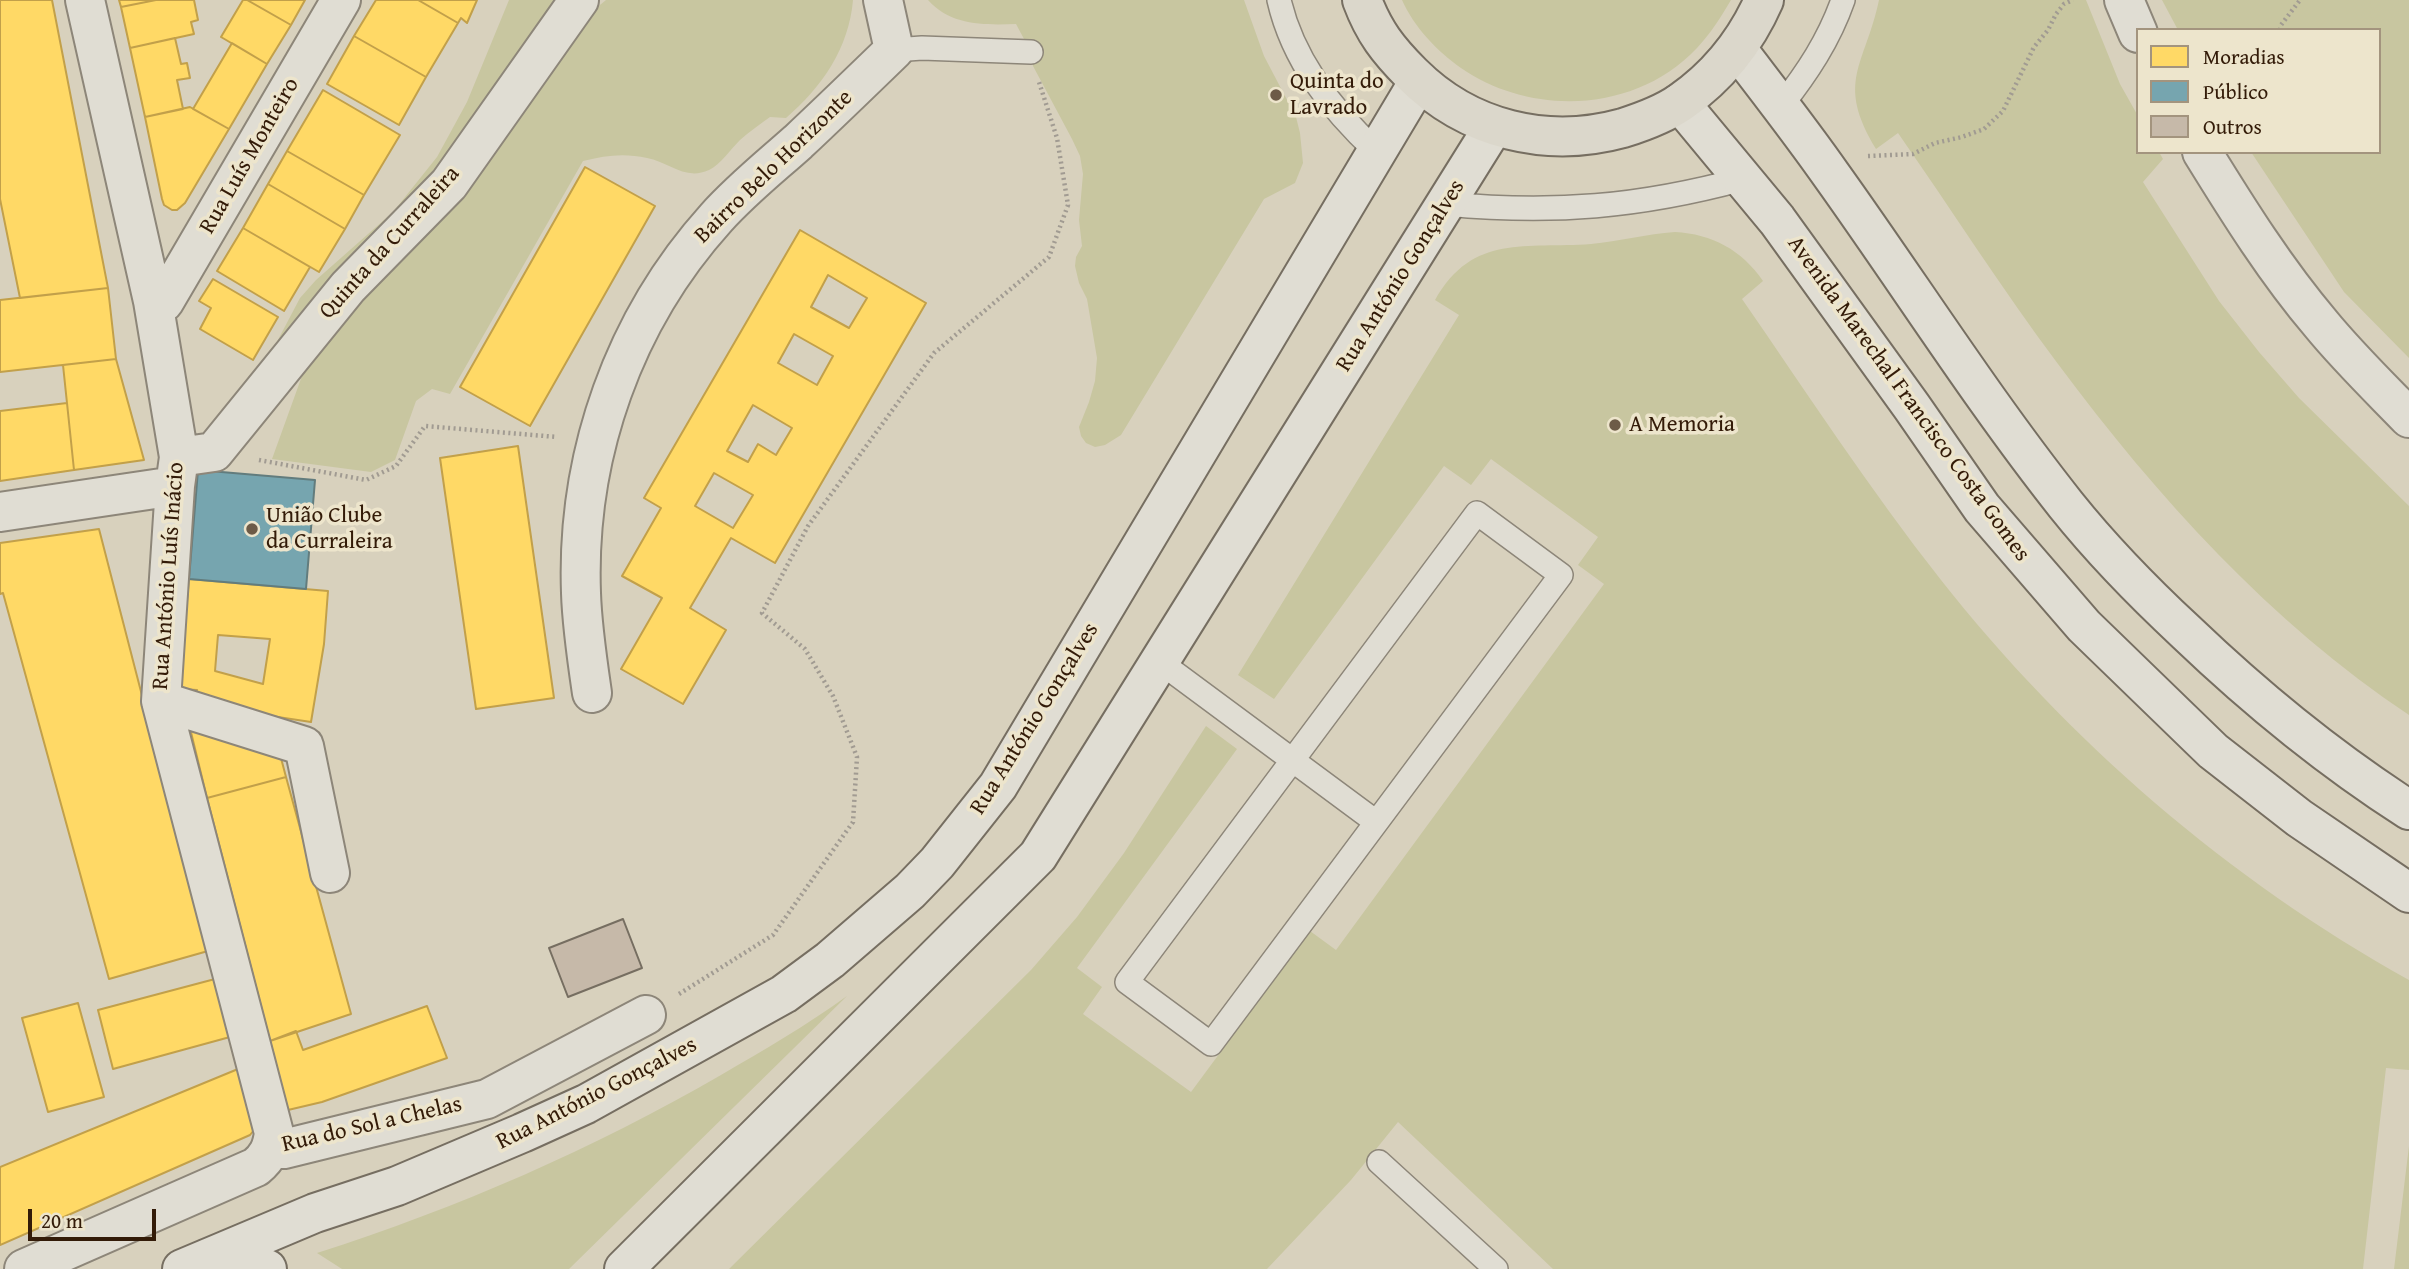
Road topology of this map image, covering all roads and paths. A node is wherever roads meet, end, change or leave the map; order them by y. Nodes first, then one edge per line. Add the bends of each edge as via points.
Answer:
1 (85, 0) edge
2 (341, 0) edge
3 (579, 0) edge
4 (883, 0) edge
5 (1279, 0) edge
6 (1362, 0) edge
7 (1764, 0) edge
8 (1843, 0) edge
9 (2073, 0) edge
10 (2124, 0) edge
11 (2300, 0) edge
12 (2136, 28) edge
13 (2280, 28) edge
14 (1737, 49) junction
15 (894, 50) junction
16 (1031, 52) joint
17 (1419, 81) junction
18 (1680, 103) junction
19 (1781, 106) junction
20 (1494, 126) junction
21 (1376, 151) junction
22 (2203, 154) edge
23 (1858, 157) dead end
24 (1743, 179) junction
25 (1446, 204) junction
26 (153, 300) junction
27 (2409, 418) edge
28 (596, 441) junction
29 (189, 465) junction
30 (0, 512) edge
31 (1160, 662) junction
32 (592, 693) dead end
33 (161, 701) junction
34 (1293, 760) junction
35 (2409, 810) edge
36 (1376, 822) junction
37 (330, 873) dead end
38 (2409, 893) edge
39 (646, 1015) joint
40 (272, 1146) junction
41 (1379, 1162) dead end
42 (195, 1264) edge
43 (24, 1269) edge
44 (267, 1269) edge
45 (624, 1269) edge
46 (1496, 1269) edge

1 - 26 main road, Rua António Luís Inácio
2 - 26 main road, Rua Luís Monteiro via 164,302
3 - 29 main road, Quinta da Curraleira via 449,184 348,287
4 - 15 main road
5 - 21 lane via 1308,71 1328,101
6 - 17 main road via 1385,47
7 - 14 main road
8 - 19 lane via 1817,58
9 - 23 path via 2056,14 2003,111 1984,129 1913,154
10 - 12 main road
11 - 13 path
14 - 18 main road
14 - 19 main road
15 - 16 lane
15 - 28 main road, Bairro Belo Horizonte via 718,215 681,259 632,342
16 - 39 path via 1057,138 1068,205 1049,257 934,353 808,526 762,613 805,649 833,696 857,757 853,822 773,935
17 - 20 main road via 1436,96
17 - 21 main road, Rua António Gonçalves
18 - 20 main road via 1640,123 1605,133 1532,136
18 - 24 main road, Avenida Marechal Francisco Costa Gomes
19 - 35 main road via 1982,394 2101,546 2252,693 2329,755
20 - 25 main road, Rua António Gonçalves
21 - 42 main road, Rua António Gonçalves via 998,786 910,891 784,994 586,1104 460,1161 315,1213
22 - 27 main road via 2290,285
24 - 25 lane via 1645,202 1595,208
24 - 38 main road, Avenida Marechal Francisco Costa Gomes via 1982,508 2084,626 2213,751 2299,818
25 - 31 main road, Rua António Gonçalves
26 - 29 main road, Rua António Luís Inácio
28 - 29 path via 425,426 396,466 366,480
28 - 32 main road, Bairro Belo Horizonte via 581,555 583,628
29 - 30 main road
29 - 33 main road, Rua António Luís Inácio
31 - 34 lane
31 - 45 main road, Rua António Gonçalves via 1038,856
33 - 37 main road via 304,746
33 - 40 main road, Rua António Luís Inácio via 272,1121
34 - 36 lane
34 - 36 lane via 1127,982 1210,1044
34 - 36 lane via 1477,513 1561,575
39 - 40 main road, Rua do Sol a Chelas via 487,1099 285,1149
40 - 43 main road, Rua do Sol a Chelas via 256,1167
41 - 46 lane
42 - 44 main road via 250,1262

